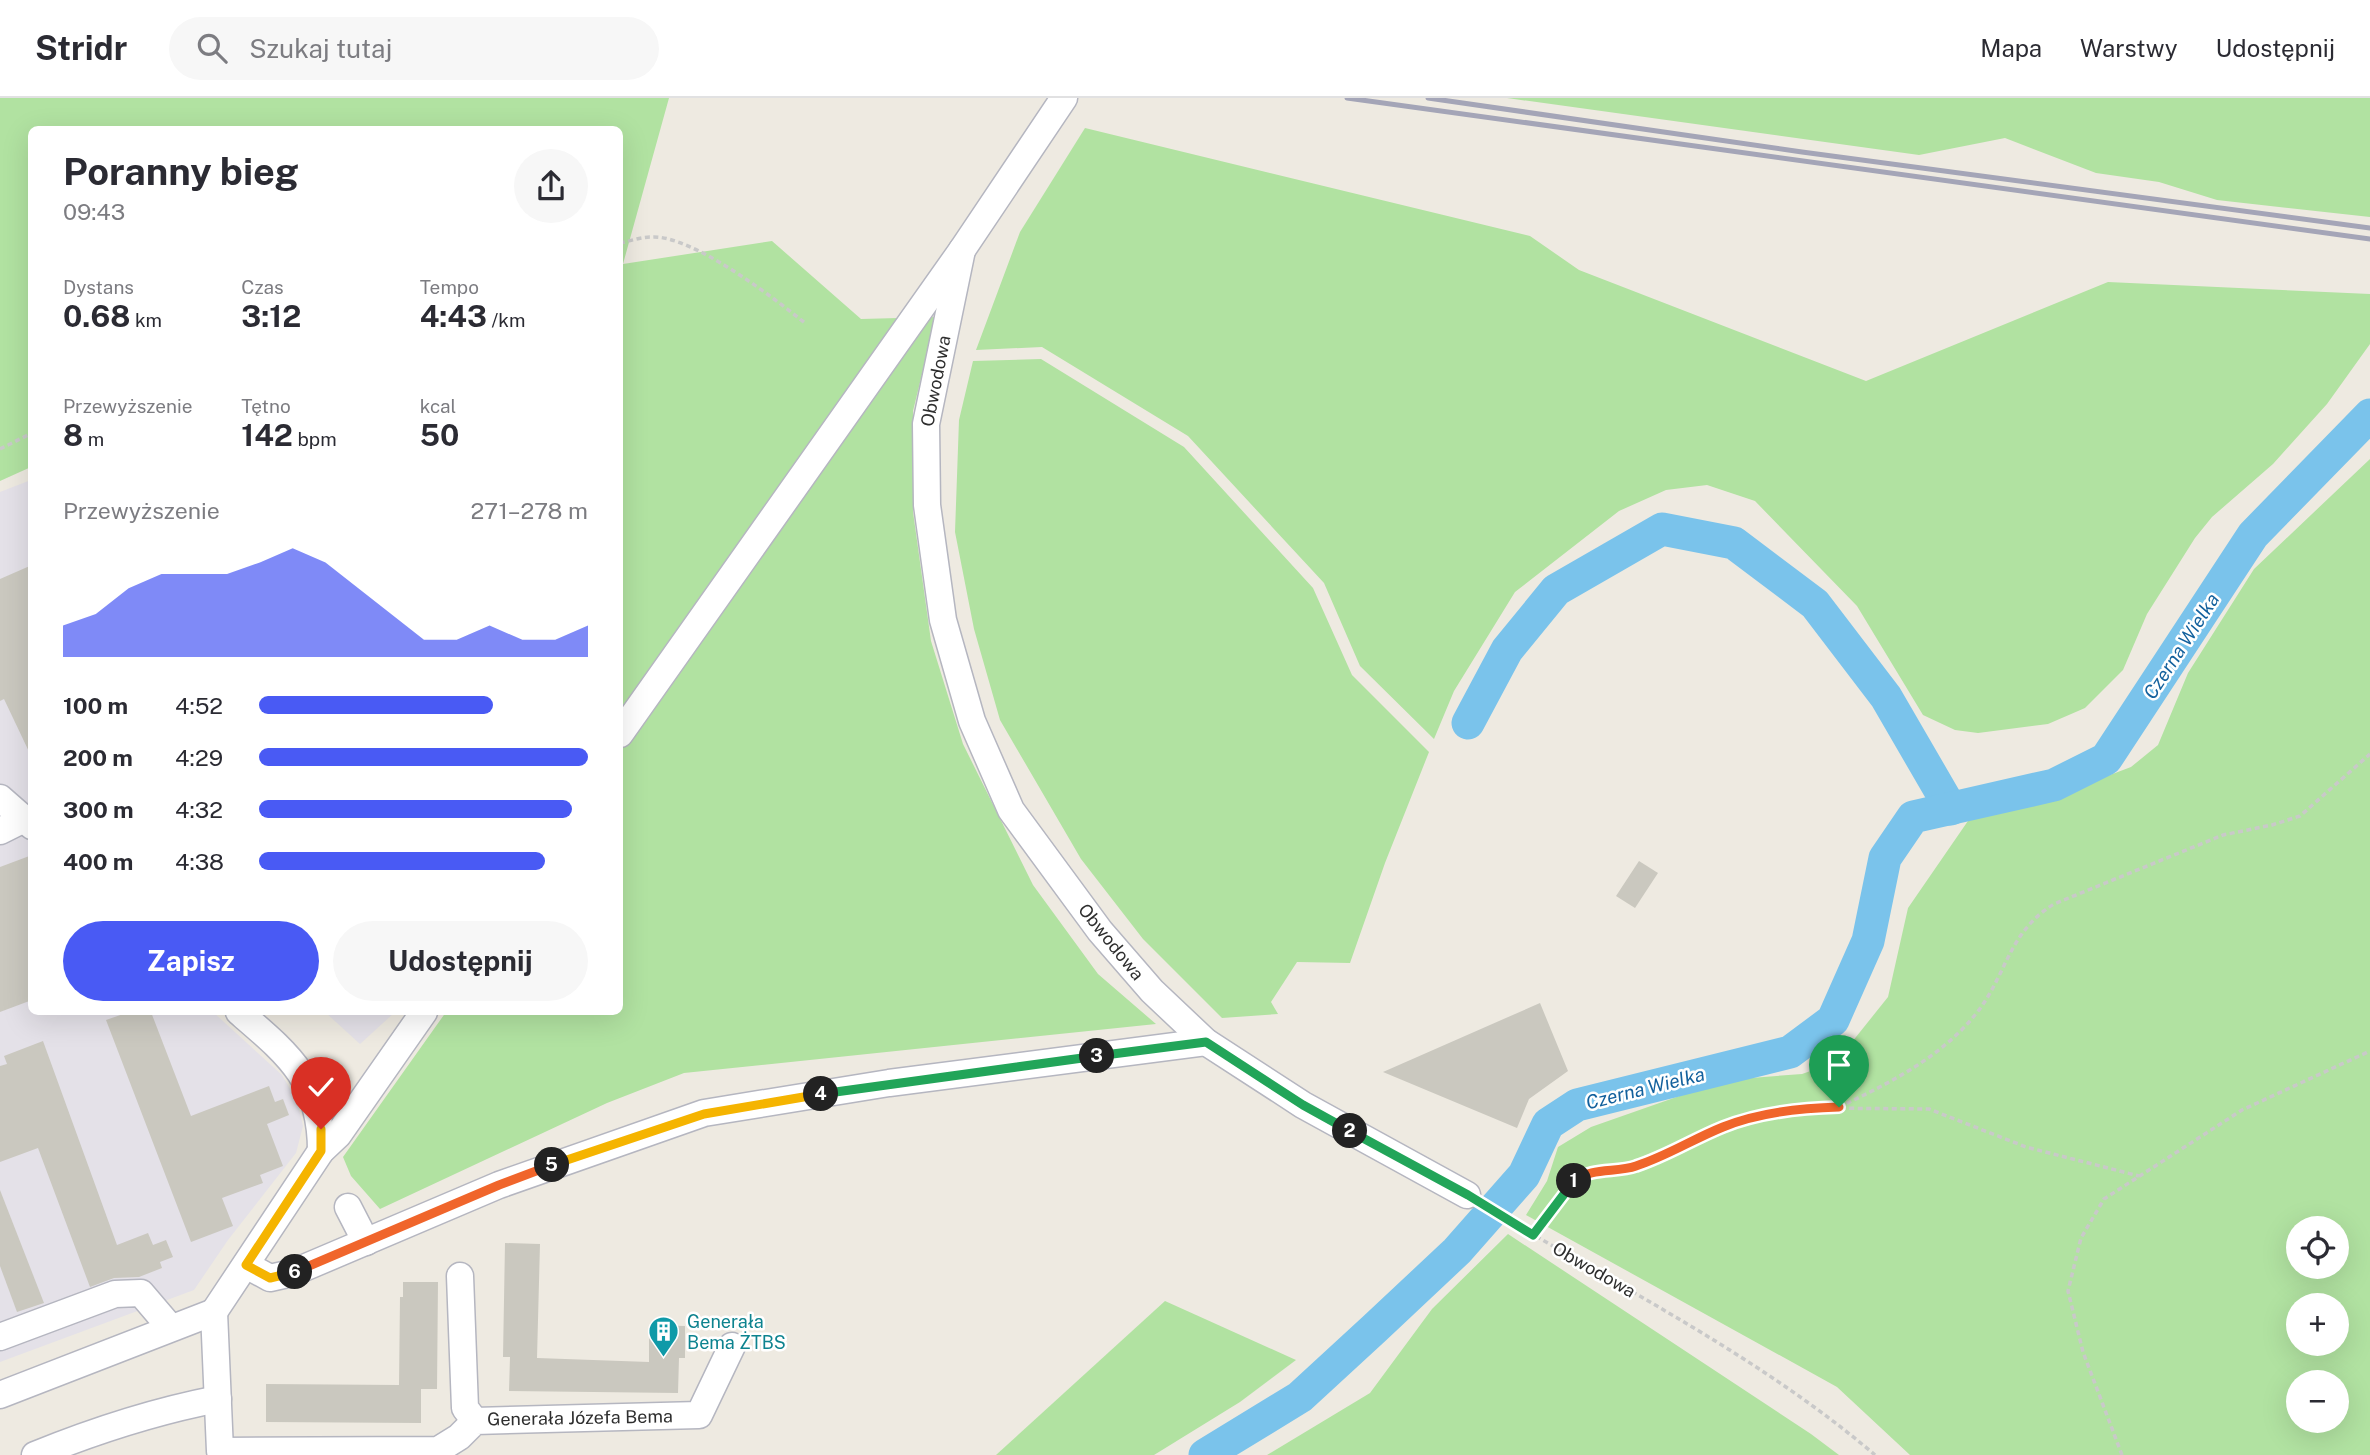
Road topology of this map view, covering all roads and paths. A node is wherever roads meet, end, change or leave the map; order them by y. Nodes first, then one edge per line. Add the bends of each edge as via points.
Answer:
1 (1063, 98) edge
2 (623, 242) edge
3 (962, 250) junction
4 (806, 323) dead end
5 (28, 435) edge
6 (0, 449) edge
7 (623, 730) edge
8 (2370, 754) edge
9 (0, 798) edge
10 (28, 823) edge
11 (0, 831) edge
12 (242, 1015) edge
13 (422, 1015) edge
14 (1206, 1042) junction
15 (2370, 1051) edge
16 (1839, 1107) junction
17 (321, 1151) junction
18 (2138, 1176) junction
19 (1468, 1195) joint
20 (348, 1207) dead end
21 (1533, 1235) junction
22 (366, 1242) junction
23 (246, 1265) junction
24 (460, 1276) dead end
25 (214, 1312) junction
26 (170, 1327) junction
27 (0, 1337) edge
28 (732, 1346) dead end
29 (0, 1395) edge
30 (218, 1399) junction
31 (475, 1421) junction
32 (220, 1453) edge
33 (35, 1455) edge
34 (1875, 1455) edge
35 (2122, 1455) edge

1 - 3 street, Obwodowa
2 - 4 path via 653,237 679,242 770,294
3 - 7 street
3 - 14 street, Obwodowa via 926,424 927,491 943,620 972,721 1011,810 1100,931 1152,991
5 - 6 path
8 - 16 path via 2300,816 2223,835 2053,904 2035,916 2015,940 1975,1016 1903,1075
9 - 10 street
10 - 11 street
12 - 17 street via 302,1071 315,1099
13 - 17 street via 338,1135
14 - 19 street, Obwodowa via 1303,1105
14 - 22 street via 889,1083 704,1114 499,1185
15 - 18 path via 2242,1110
16 - 18 path via 1929,1109 2026,1147
16 - 21 path via 1753,1117 1663,1157 1577,1178
17 - 23 street
18 - 35 path via 2104,1199 2081,1238 2068,1291 2083,1352
19 - 21 path, Obwodowa
20 - 22 street
21 - 34 path, Obwodowa via 1682,1321 1814,1406
22 - 23 street via 270,1278
23 - 25 street
24 - 31 street via 465,1408
25 - 26 street
25 - 30 street, Generała Józefa Bema
26 - 27 street via 141,1293 115,1294
26 - 29 street
28 - 31 street, Generała Józefa Bema via 699,1415
30 - 32 street, Generała Józefa Bema
30 - 33 street via 160,1413
31 - 32 street, Generała Józefa Bema via 438,1450

